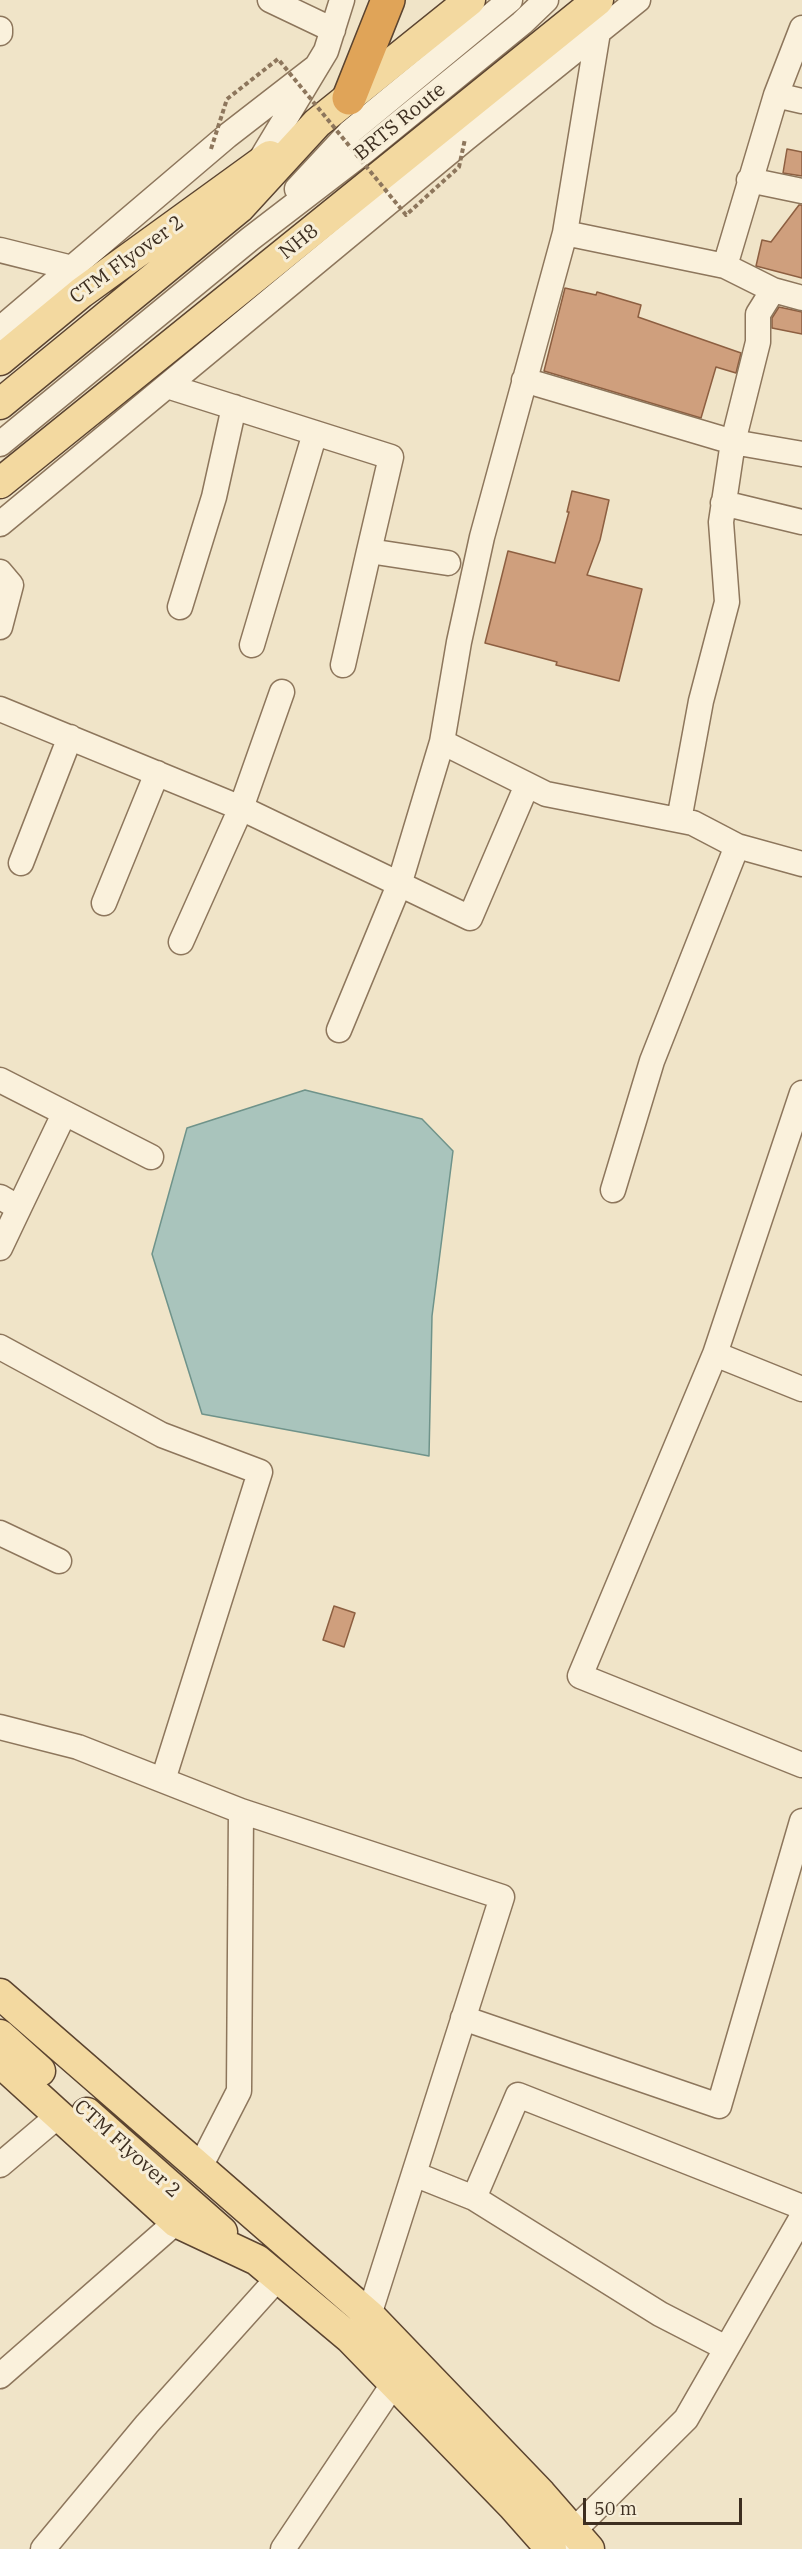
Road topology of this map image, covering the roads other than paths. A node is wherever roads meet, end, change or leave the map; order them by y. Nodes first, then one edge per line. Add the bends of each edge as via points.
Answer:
1 (270, 0) edge
2 (342, 0) edge
3 (388, 0) edge
4 (470, 0) edge
5 (510, 0) edge
6 (546, 0) edge
7 (598, 0) edge
8 (638, 0) edge
9 (802, 28) edge
10 (333, 30) junction
11 (598, 32) junction
12 (316, 67) junction
13 (776, 95) junction
14 (349, 98) junction
15 (802, 101) edge
16 (317, 123) junction
17 (258, 164) junction
18 (749, 180) junction
19 (802, 191) edge
20 (565, 233) junction
21 (250, 239) junction
22 (0, 250) edge
23 (725, 266) junction
24 (72, 268) junction
25 (773, 290) junction
26 (802, 298) edge
27 (0, 329) edge
28 (0, 360) edge
29 (524, 380) junction
30 (167, 386) junction
31 (0, 404) edge
32 (234, 407) junction
33 (315, 433) junction
34 (733, 442) junction
35 (0, 444) edge
36 (802, 454) edge
37 (0, 483) edge
38 (723, 503) junction
39 (802, 522) edge
40 (0, 524) edge
41 (369, 551) junction
42 (448, 563) dead end
43 (0, 572) edge
44 (180, 607) dead end
45 (0, 627) edge
46 (252, 645) dead end
47 (343, 664) dead end
48 (282, 692) dead end
49 (0, 709) edge
50 (70, 737) junction
51 (442, 742) junction
52 (157, 773) junction
53 (527, 785) junction
54 (241, 808) junction
55 (679, 820) junction
56 (737, 846) junction
57 (21, 863) dead end
58 (802, 864) edge
59 (399, 885) junction
60 (104, 903) dead end
61 (181, 942) dead end
62 (339, 1030) dead end
63 (0, 1080) edge
64 (802, 1093) edge
65 (64, 1113) junction
66 (797, 1124) edge
67 (151, 1157) dead end
68 (613, 1190) dead end
69 (10, 1202) edge
70 (0, 1248) edge
71 (0, 1347) edge
72 (715, 1354) junction
73 (802, 1389) edge
74 (0, 1533) edge
75 (59, 1561) dead end
76 (0, 1727) edge
77 (802, 1765) edge
78 (163, 1780) junction
79 (241, 1811) junction
80 (802, 1821) edge
81 (0, 1994) edge
82 (463, 2018) junction
83 (0, 2035) edge
84 (0, 2062) edge
85 (59, 2115) junction
86 (0, 2165) edge
87 (200, 2167) junction
88 (414, 2174) junction
89 (474, 2198) junction
90 (802, 2207) edge
91 (186, 2216) junction
92 (802, 2217) edge
93 (267, 2269) junction
94 (369, 2315) junction
95 (350, 2338) junction
96 (726, 2348) junction
97 (414, 2361) junction
98 (0, 2376) edge
99 (394, 2382) junction
100 (495, 2446) junction
101 (479, 2471) junction
102 (567, 2544) edge
103 (42, 2549) edge
104 (283, 2549) edge

1 - 10 street
2 - 10 street
3 - 14 highway
4 - 14 main road
5 - 21 street, BRTS Route via 350,132
6 - 21 street, BRTS Route via 366,150
7 - 37 main road, NH8
8 - 11 street
9 - 13 street
10 - 12 street
11 - 20 street
11 - 30 street
12 - 17 street
12 - 24 street via 211,149
13 - 15 street
13 - 18 street
14 - 16 main road
16 - 17 main road, CTM Flyover 2
16 - 31 main road via 239,208
17 - 28 main road, CTM Flyover 2 via 81,293
18 - 19 street
18 - 23 street
20 - 23 street
20 - 29 street
21 - 35 street, BRTS Route
22 - 24 street
23 - 25 street
24 - 27 street
25 - 26 street
25 - 34 street via 758,314 758,342
29 - 34 street
29 - 51 street via 482,537
30 - 32 street
30 - 40 street
32 - 33 street
32 - 44 street via 214,497
33 - 41 street via 392,458
33 - 46 street
34 - 36 street
34 - 38 street
38 - 39 street
38 - 55 street via 727,602 701,701
41 - 42 street
41 - 47 street
43 - 45 street via 12,585
48 - 54 street
49 - 50 street
50 - 52 street
50 - 57 street
51 - 53 street
51 - 59 street
52 - 54 street
52 - 60 street
53 - 55 street via 546,794
53 - 59 street via 470,918
54 - 59 street
54 - 61 street
55 - 56 street
56 - 58 street
56 - 68 street via 652,1061
59 - 62 street
63 - 65 street
64 - 66 street
65 - 67 street
65 - 69 street
66 - 72 street
69 - 70 street
71 - 78 street via 162,1435 260,1472
72 - 73 street
72 - 77 street via 580,1676
74 - 75 street
76 - 78 street via 78,1747
78 - 79 street
79 - 82 street via 502,1897
79 - 87 street via 238,2091
80 - 82 street via 719,2106
81 - 87 main road
82 - 88 street
83 - 91 main road, CTM Flyover 2
84 - 85 main road
85 - 86 street
85 - 91 main road
87 - 94 main road
88 - 89 street
88 - 94 street
89 - 90 street via 518,2095
89 - 96 street via 660,2314
91 - 93 main road
91 - 98 street
92 - 96 street
93 - 95 main road
93 - 103 street via 147,2424
94 - 95 street
94 - 97 main road
95 - 99 main road
96 - 102 street via 686,2419
97 - 99 street
97 - 100 main road
99 - 101 main road
99 - 104 street
100 - 101 main road
100 - 102 main road
101 - 102 main road

